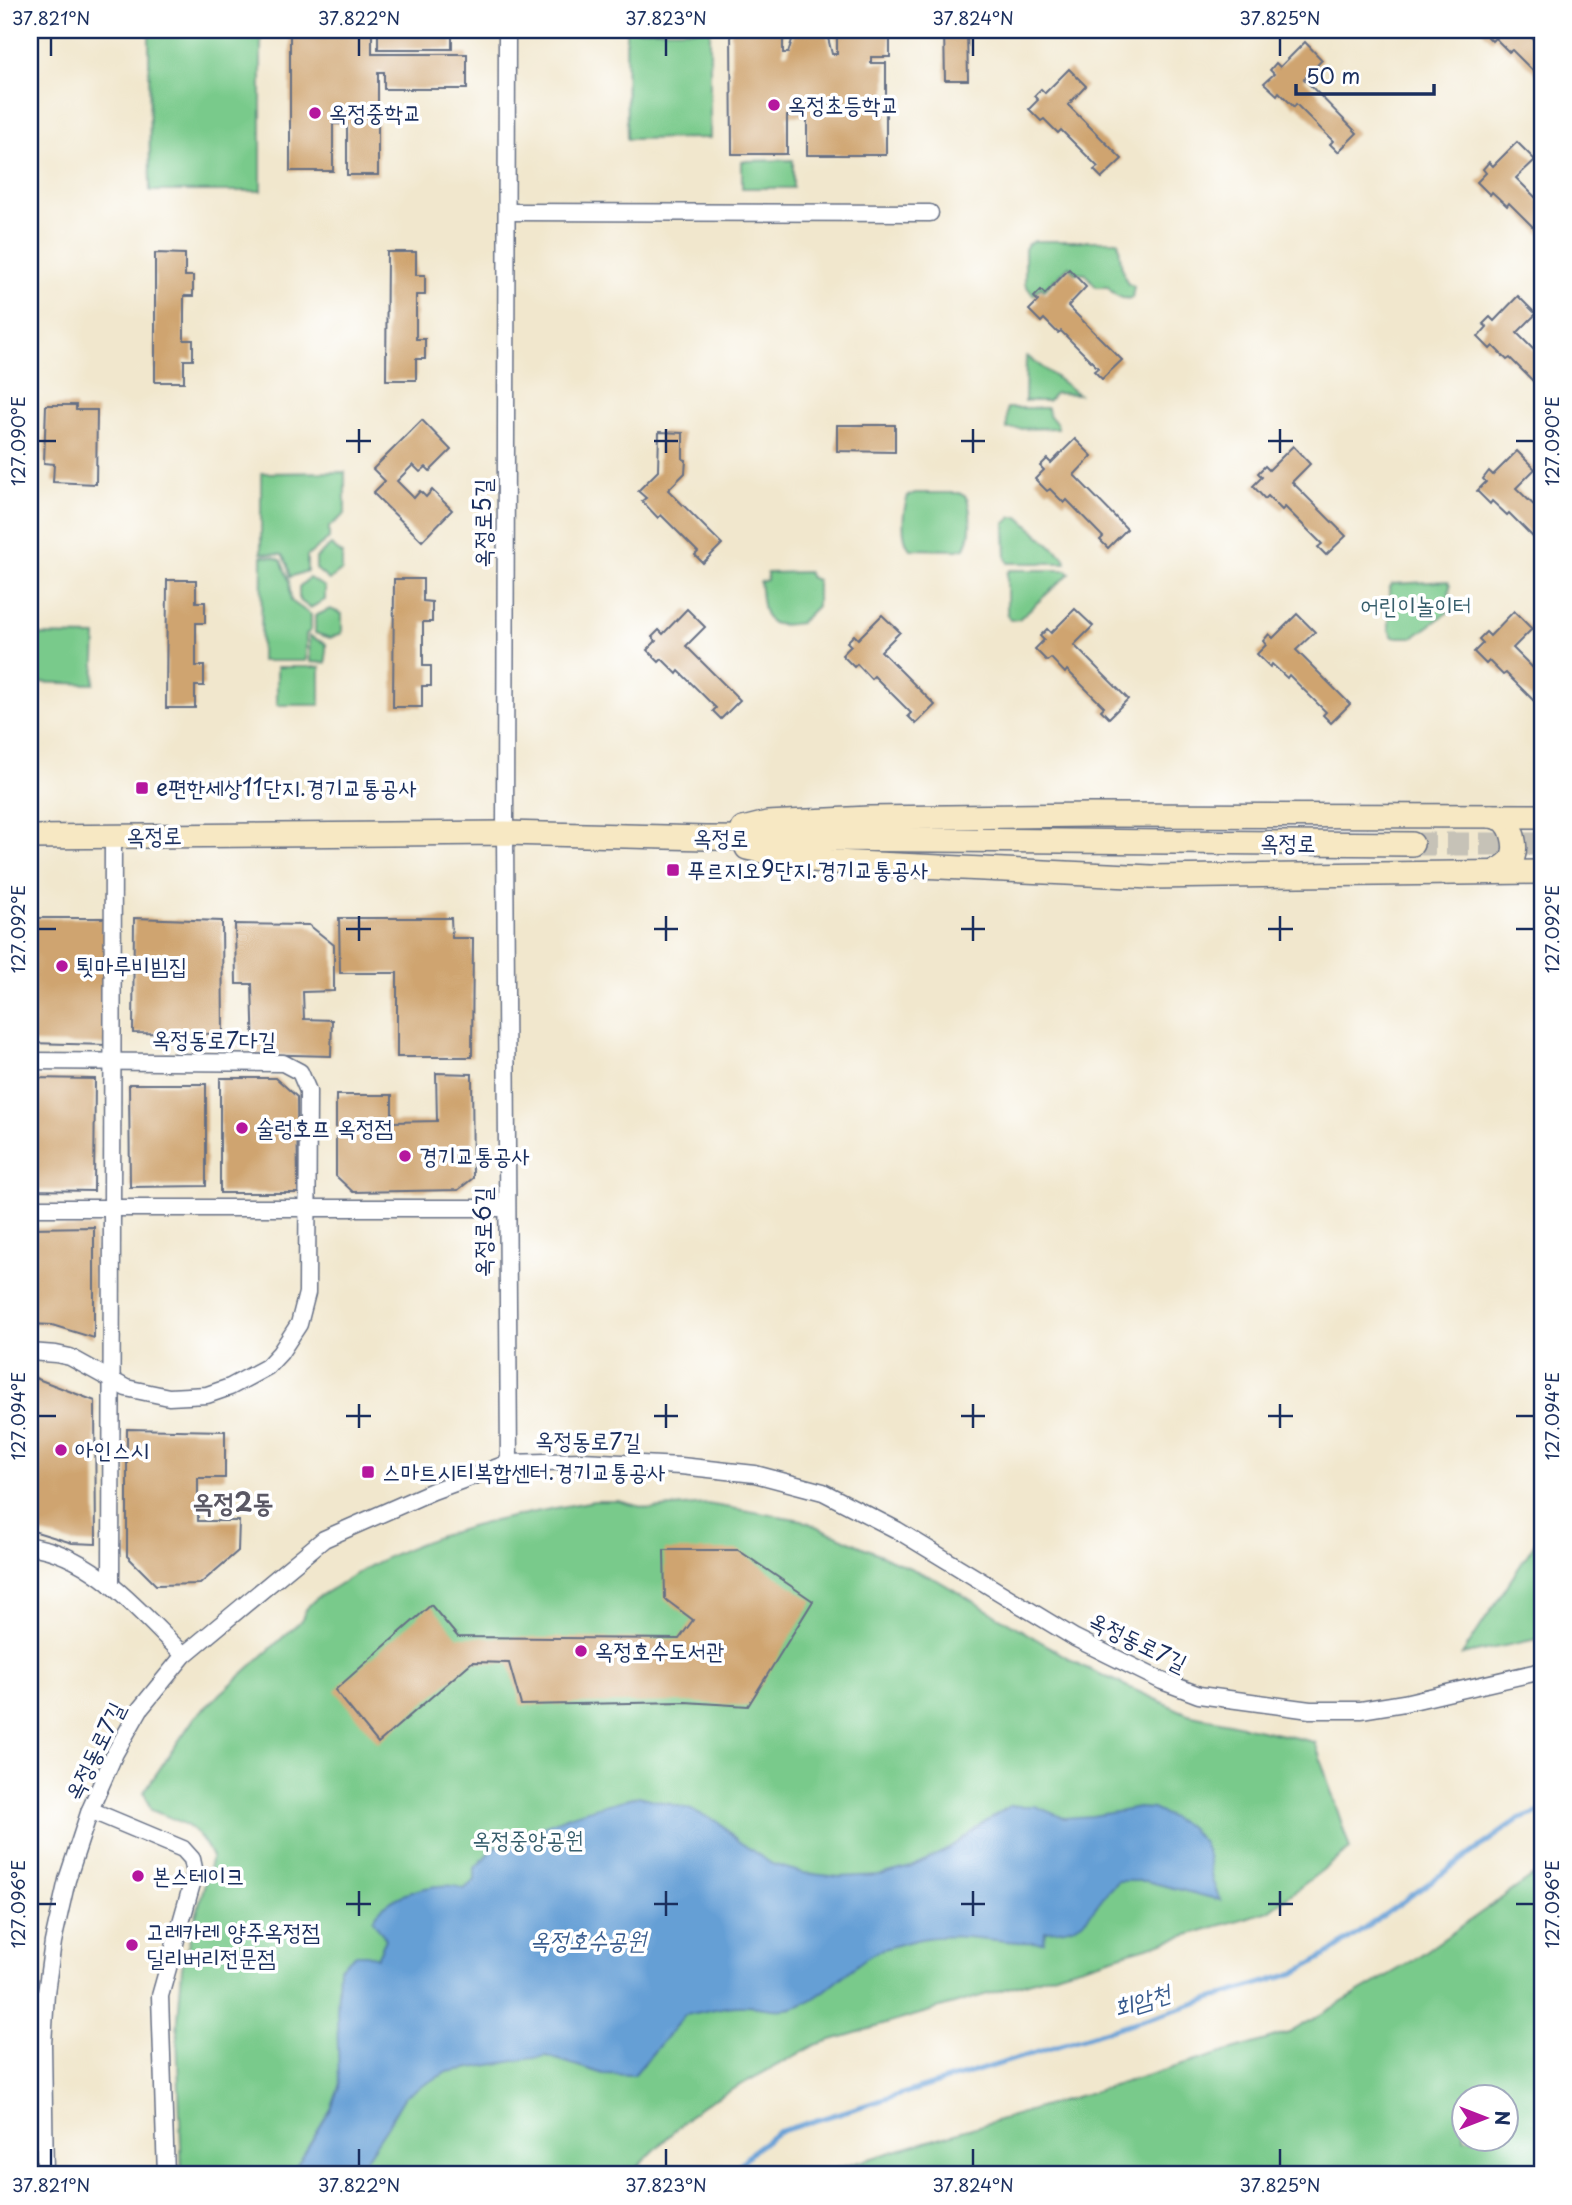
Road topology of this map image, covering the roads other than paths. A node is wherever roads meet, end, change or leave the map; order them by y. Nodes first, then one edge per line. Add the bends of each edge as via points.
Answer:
1 (507, 30) edge
2 (507, 212) junction
3 (930, 213) dead end
4 (1491, 816) junction
5 (1542, 816) edge
6 (505, 833) junction
7 (113, 836) junction
8 (30, 837) edge
9 (706, 838) junction
10 (1412, 844) tunnel mouth
11 (1495, 872) junction
12 (1542, 872) edge
13 (113, 1060) junction
14 (30, 1061) edge
15 (113, 1207) junction
16 (308, 1207) junction
17 (30, 1208) edge
18 (506, 1208) junction
19 (30, 1352) edge
20 (110, 1380) junction
21 (509, 1463) junction
22 (30, 1546) edge
23 (111, 1585) junction
24 (184, 1655) junction
25 (1542, 1671) edge
26 (90, 1810) junction
27 (45, 2175) edge
28 (166, 2175) edge

1 - 2 street, 옥정로5길
2 - 3 street
2 - 6 street, 옥정로5길
4 - 5 main road
4 - 9 main road via 869,818 767,823
4 - 11 main road via 1502,819 1514,840 1512,858
6 - 7 main road, 옥정로
6 - 9 main road, 옥정로
6 - 18 street, 옥정로6길
7 - 8 main road, 옥정로
7 - 13 street
9 - 10 main road, 옥정로
9 - 11 main road via 834,862 1151,877
11 - 12 main road
13 - 14 street, 옥정동로7다길
13 - 15 street
13 - 16 street, 옥정동로7다길 via 283,1063 300,1072 307,1091
15 - 16 street
15 - 17 street
15 - 20 street
16 - 18 street
16 - 20 street, 옥정동로7다길 via 307,1293 299,1324 267,1367 230,1387 193,1397 169,1397
18 - 21 street, 옥정로6길
19 - 20 street, 옥정동로7다길 via 70,1357
20 - 23 street
21 - 24 street, 옥정동로7길 via 324,1539
21 - 25 street, 옥정동로7길 via 681,1466 755,1474 823,1492 897,1530 1075,1638 1199,1695 1310,1710 1361,1710
22 - 23 street via 83,1565
23 - 24 street
24 - 26 street, 옥정동로7길 via 140,1709
26 - 27 street, 옥정동로7길 via 67,1880 46,1993
26 - 28 street via 183,1849 194,1865 160,1996

